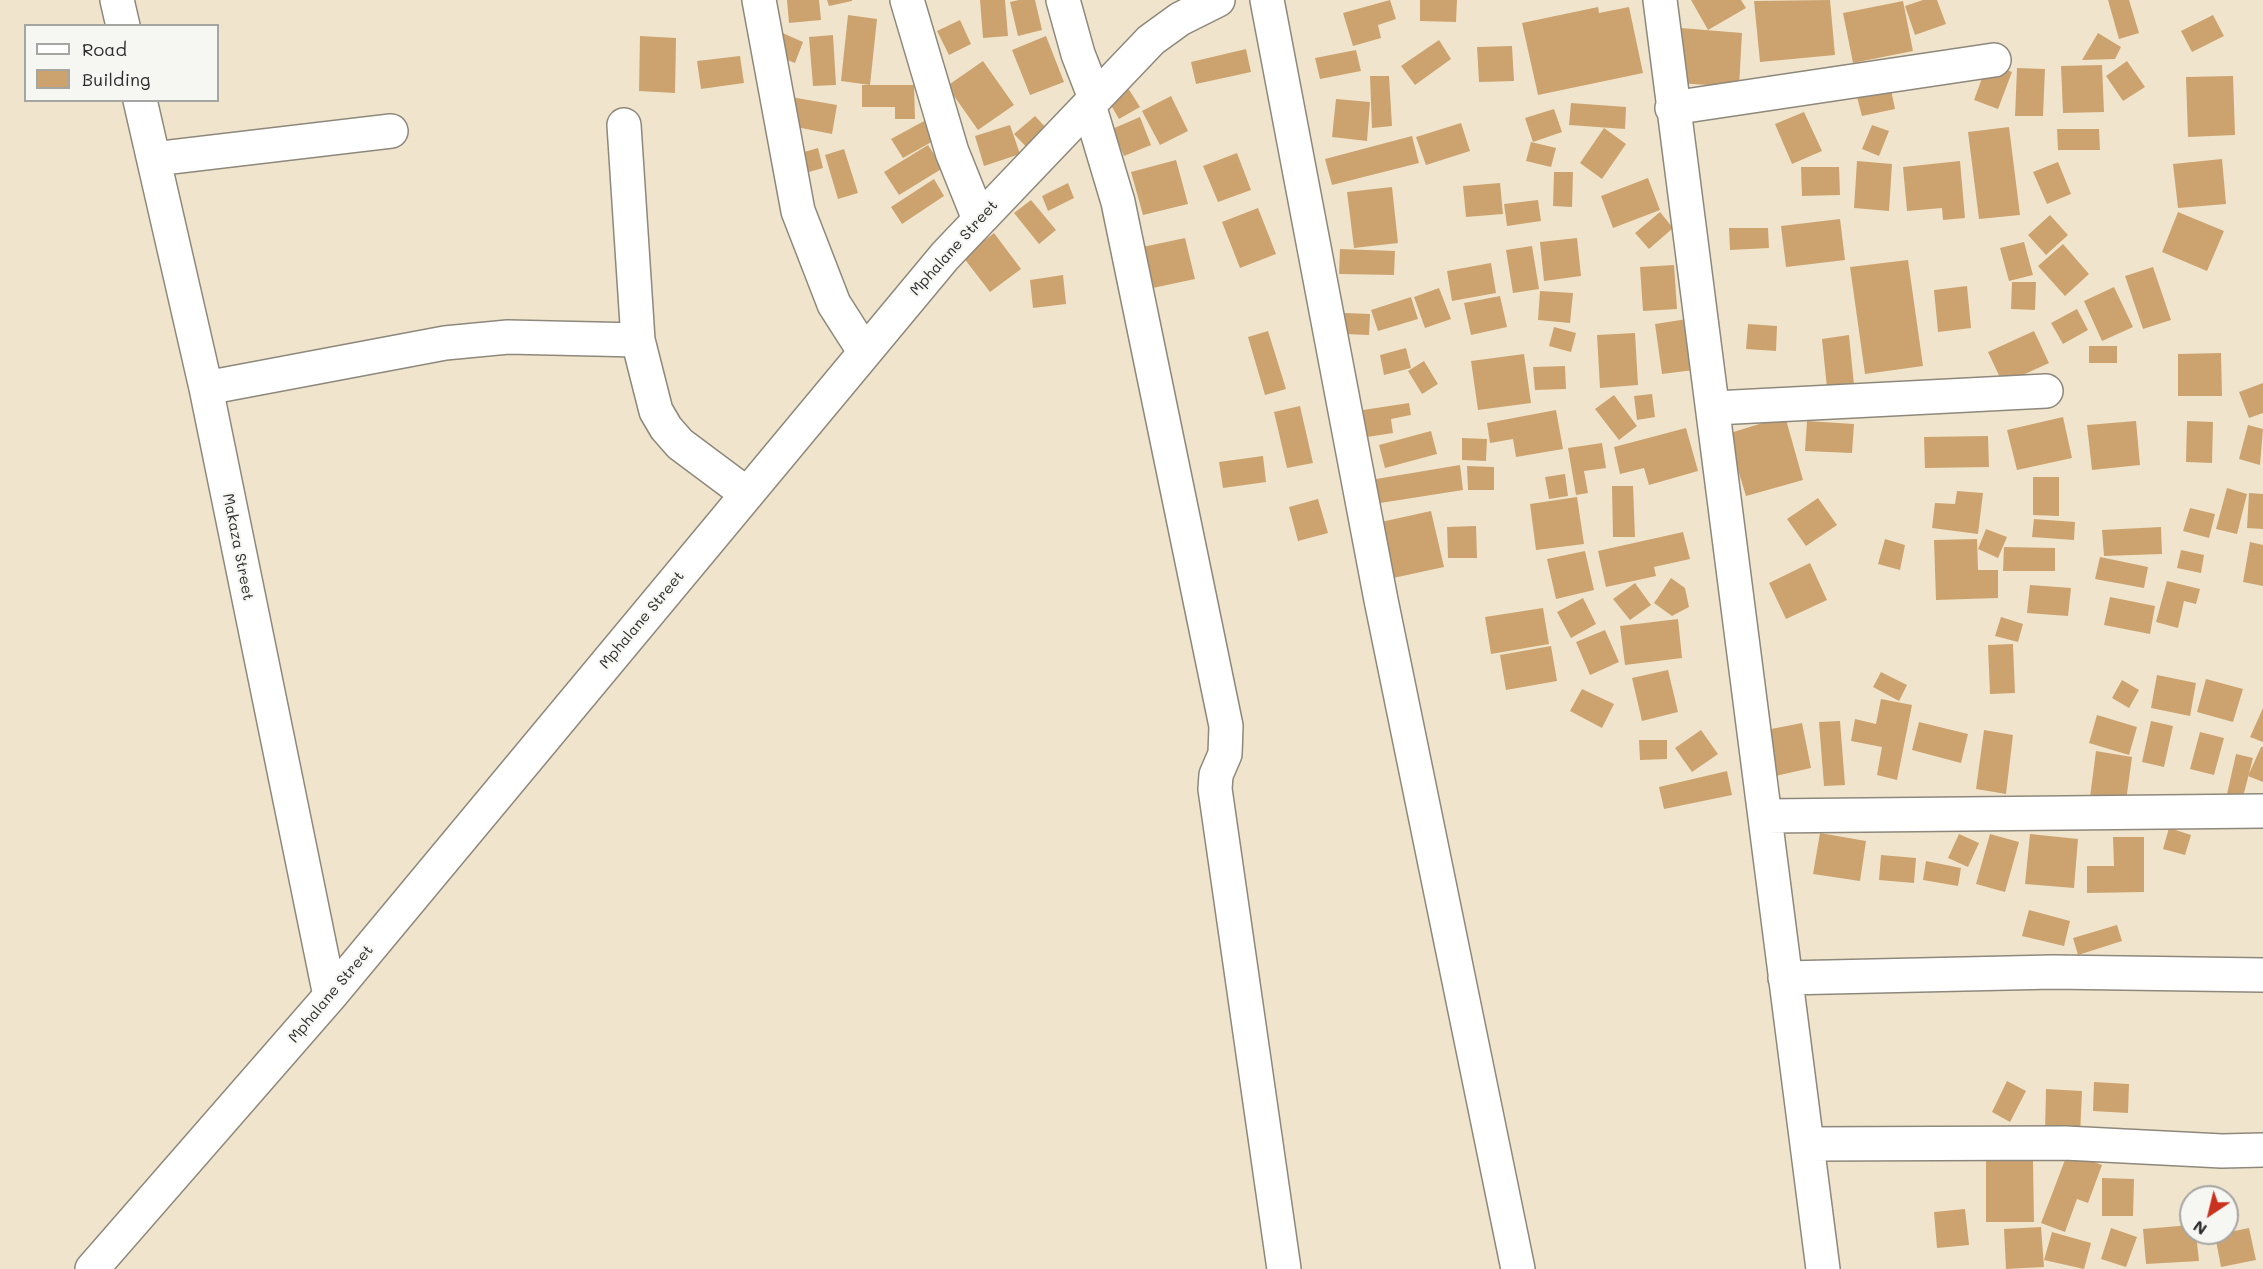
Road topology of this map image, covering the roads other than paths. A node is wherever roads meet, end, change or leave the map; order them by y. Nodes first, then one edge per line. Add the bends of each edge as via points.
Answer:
1 (117, 0) edge
2 (759, 0) edge
3 (908, 0) edge
4 (1063, 0) edge
5 (1218, 0) edge
6 (1267, 0) edge
7 (1660, 0) edge
8 (123, 24) edge
9 (1994, 60) dead end
10 (1092, 101) junction
11 (140, 102) edge
12 (1672, 108) junction
13 (624, 125) dead end
14 (391, 131) dead end
15 (154, 159) junction
16 (979, 219) junction
17 (638, 340) junction
18 (864, 351) junction
19 (206, 388) junction
20 (2046, 391) dead end
21 (1714, 408) junction
22 (747, 494) junction
23 (2263, 811) edge
24 (1766, 816) junction
25 (2263, 975) edge
26 (1785, 978) junction
27 (330, 996) junction
28 (1808, 1144) junction
29 (2263, 1150) edge
30 (92, 1269) edge
31 (1284, 1269) edge
32 (1518, 1269) edge
33 (1823, 1269) edge

1 - 8 street
2 - 18 street via 798,211 834,304
3 - 16 street via 952,152
4 - 10 street
5 - 10 street, Mphalane Street via 1180,19 1151,40
6 - 32 street via 1381,600
7 - 12 street
9 - 12 street
10 - 16 street, Mphalane Street
10 - 31 street via 1118,202 1226,726 1225,754 1215,789
11 - 15 street, Makaza Street
12 - 21 street
13 - 17 street
14 - 15 street
15 - 19 street, Makaza Street
16 - 18 street, Mphalane Street
17 - 19 street via 508,337 445,343
17 - 22 street via 651,393 666,428 688,450
18 - 22 street, Mphalane Street
19 - 27 street, Makaza Street
20 - 21 street
21 - 24 street
22 - 27 street, Mphalane Street
23 - 24 street
24 - 26 street
25 - 26 street via 2053,972
26 - 28 street
27 - 30 street, Mphalane Street
28 - 29 street via 2065,1143
28 - 33 street

